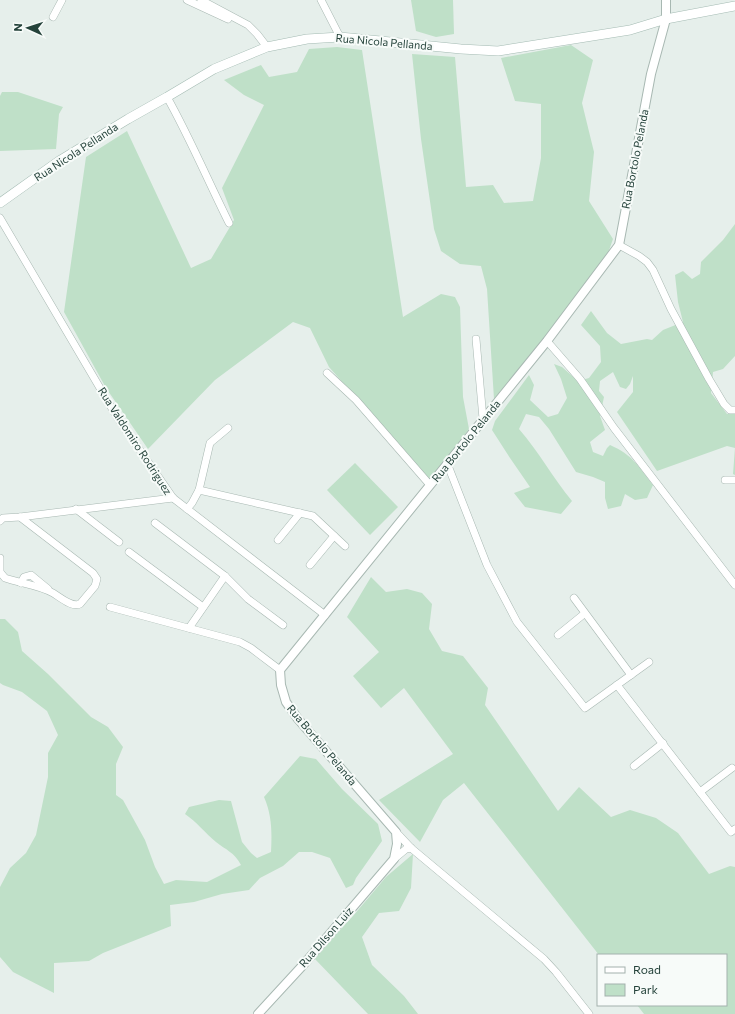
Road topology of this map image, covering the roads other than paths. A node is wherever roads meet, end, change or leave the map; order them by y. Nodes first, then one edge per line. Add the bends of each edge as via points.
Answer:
1 (62, 0) edge
2 (187, 0) edge
3 (201, 0) edge
4 (321, 0) edge
5 (666, 0) edge
6 (735, 6) edge
7 (52, 16) dead end
8 (666, 19) junction
9 (234, 20) junction
10 (340, 37) junction
11 (266, 47) junction
12 (167, 97) junction
13 (0, 203) edge
14 (0, 218) edge
15 (229, 223) dead end
16 (618, 245) junction
17 (476, 339) dead end
18 (547, 341) junction
19 (327, 373) dead end
20 (735, 410) edge
21 (483, 419) junction
22 (228, 428) dead end
23 (447, 463) junction
24 (725, 480) dead end
25 (735, 480) edge
26 (430, 485) junction
27 (199, 490) junction
28 (172, 498) junction
29 (76, 509) junction
30 (187, 509) junction
31 (300, 514) junction
32 (20, 517) junction
33 (2, 519) edge
34 (155, 523) dead end
35 (334, 536) junction
36 (278, 540) dead end
37 (119, 542) dead end
38 (345, 546) dead end
39 (129, 552) dead end
40 (0, 558) edge
41 (310, 565) dead end
42 (225, 576) junction
43 (735, 585) edge
44 (574, 598) dead end
45 (110, 607) dead end
46 (203, 607) junction
47 (325, 614) junction
48 (584, 614) junction
49 (283, 625) dead end
50 (189, 628) junction
51 (558, 635) dead end
52 (648, 662) dead end
53 (280, 670) junction
54 (631, 675) junction
55 (617, 685) junction
56 (663, 743) junction
57 (634, 766) dead end
58 (732, 768) dead end
59 (700, 792) junction
60 (735, 829) edge
61 (396, 832) junction
62 (411, 848) junction
63 (394, 859) junction
64 (258, 1014) edge
65 (589, 1014) edge

1 - 7 street
2 - 9 street
3 - 9 street
4 - 10 street
5 - 8 street, Rua Bortolo Pelanda
6 - 8 main road, Rua Nicola Pellanda
8 - 10 main road, Rua Nicola Pellanda via 630,30 498,51
8 - 16 street, Rua Bortolo Pelanda via 651,74
9 - 11 street via 248,25
10 - 11 main road, Rua Nicola Pellanda via 307,39
11 - 12 main road, Rua Nicola Pellanda via 214,69
12 - 13 main road, Rua Nicola Pellanda via 59,161
12 - 15 street
14 - 28 street, Rua Valdomiro Rodriguez via 117,417
16 - 18 street, Rua Bortolo Pelanda
16 - 20 street via 639,256 653,270 724,404 730,410
17 - 21 street
18 - 21 street, Rua Bortolo Pelanda
18 - 43 street via 580,379 614,428
19 - 26 street via 356,400
21 - 23 street, Rua Bortolo Pelanda
22 - 27 street via 210,443
23 - 26 street, Rua Bortolo Pelanda
23 - 55 street via 487,565 517,622 586,708
24 - 25 street
26 - 47 street, Rua Bortolo Pelanda
27 - 30 street
27 - 31 street
28 - 29 street
28 - 30 street, Rua Valdomiro Rodriguez
29 - 32 street
29 - 37 street
30 - 47 street, Rua Valdomiro Rodriguez
31 - 35 street via 313,516
31 - 36 street
32 - 33 street
32 - 40 street via 93,573 97,579 95,586 84,600 78,605 73,605 50,591 3,577 0,572
34 - 42 street
35 - 38 street
35 - 41 street
39 - 46 street
42 - 46 street
42 - 49 street via 248,599
44 - 48 street
45 - 50 street
46 - 50 street
47 - 53 street, Rua Bortolo Pelanda
48 - 51 street
48 - 54 street
50 - 53 street via 246,645
52 - 54 street
53 - 61 street, Rua Bortolo Pelanda via 286,702 298,719
54 - 55 street
55 - 56 street
56 - 57 street
56 - 59 street
58 - 59 street
59 - 60 street via 731,832
61 - 62 street, Rua Bortolo Pelanda
61 - 63 street
62 - 63 street
62 - 65 street, Rua Bortolo Pelanda via 544,959
63 - 64 street, Rua Dilson Luiz

